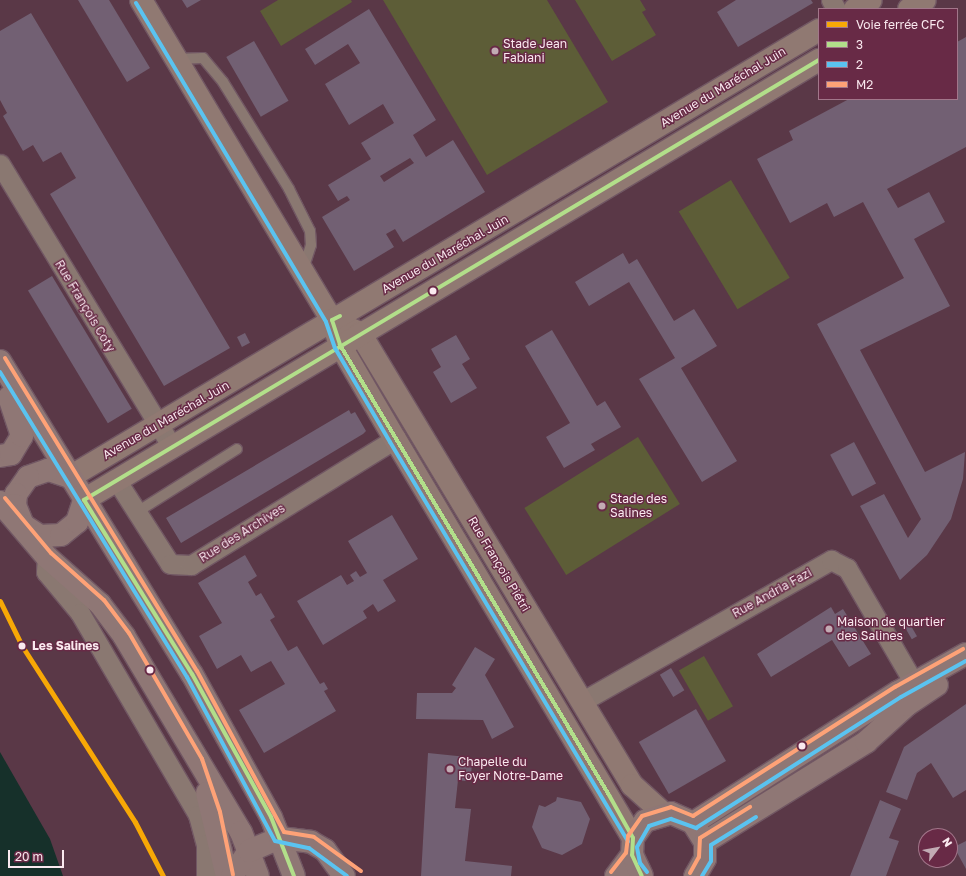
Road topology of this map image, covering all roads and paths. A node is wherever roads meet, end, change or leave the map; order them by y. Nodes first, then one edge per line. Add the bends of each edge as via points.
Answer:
1 (141, 0) edge
2 (871, 0) edge
3 (925, 0) edge
4 (857, 8) edge
5 (911, 8) edge
6 (818, 31) edge
7 (177, 59) junction
8 (818, 61) edge
9 (0, 164) edge
10 (303, 271) junction
11 (332, 320) junction
12 (360, 333) junction
13 (340, 345) junction
14 (0, 362) edge
15 (0, 380) edge
16 (158, 427) junction
17 (395, 439) junction
18 (172, 447) junction
19 (237, 449) dead end
20 (0, 456) edge
21 (70, 477) junction
22 (117, 481) junction
23 (84, 500) junction
24 (0, 502) edge
25 (137, 512) junction
26 (23, 525) junction
27 (48, 557) junction
28 (966, 654) edge
29 (966, 665) edge
30 (914, 683) junction
31 (581, 702) junction
32 (197, 761) junction
33 (663, 813) junction
34 (693, 823) junction
35 (280, 838) junction
36 (705, 842) junction
37 (632, 846) junction
38 (249, 851) junction
39 (340, 869) edge
40 (206, 876) edge
41 (227, 876) edge
42 (232, 876) edge
43 (258, 876) edge
44 (294, 876) edge
45 (357, 876) edge
46 (616, 876) edge
47 (642, 876) edge
48 (695, 876) edge

1 - 7 main road, Rue François Piétri
2 - 4 main road
3 - 5 main road
6 - 11 main road, Avenue du Maréchal Juin
7 - 10 main road, Rue François Piétri
7 - 10 lane via 203,58 223,82 289,189 310,231 311,245
8 - 12 main road, Avenue du Maréchal Juin
9 - 16 street, Rue François Coty
10 - 11 main road, Rue François Piétri
11 - 12 main road
11 - 13 main road, Rue François Piétri
11 - 16 main road, Avenue du Maréchal Juin
12 - 13 main road, Avenue du Maréchal Juin
12 - 31 main road, Rue François Piétri
13 - 17 main road, Rue François Piétri
13 - 18 main road, Avenue du Maréchal Juin
14 - 21 main road
15 - 20 main road via 20,423 22,436 11,454
16 - 18 street, Rue François Coty
16 - 21 main road, Avenue du Maréchal Juin
17 - 25 street, Rue des Archives via 191,565 170,564
17 - 37 main road, Rue François Piétri
18 - 22 main road, Avenue du Maréchal Juin
19 - 25 lane
21 - 23 main road
21 - 26 main road via 48,470 28,477 16,494 17,516
22 - 23 main road, Avenue du Maréchal Juin
22 - 25 street, Rue des Archives
23 - 26 main road via 77,522 61,535 40,536
23 - 35 main road via 192,674
24 - 26 main road
26 - 27 main road
27 - 32 main road via 100,604 124,636
27 - 40 street via 46,572 80,613 198,815 206,844
28 - 30 main road
29 - 36 main road via 907,705 866,742
30 - 31 street, Rue Andria Fazi via 847,568 831,560
30 - 34 main road
31 - 33 main road, Rue François Piétri via 632,786
32 - 38 main road
32 - 41 main road via 216,820
33 - 34 main road via 679,814
33 - 37 main road via 645,821
34 - 36 main road
35 - 38 main road
35 - 39 main road via 311,842
35 - 44 main road
36 - 48 main road via 705,859
37 - 46 main road
37 - 47 main road
38 - 42 main road
38 - 43 main road
39 - 45 main road

